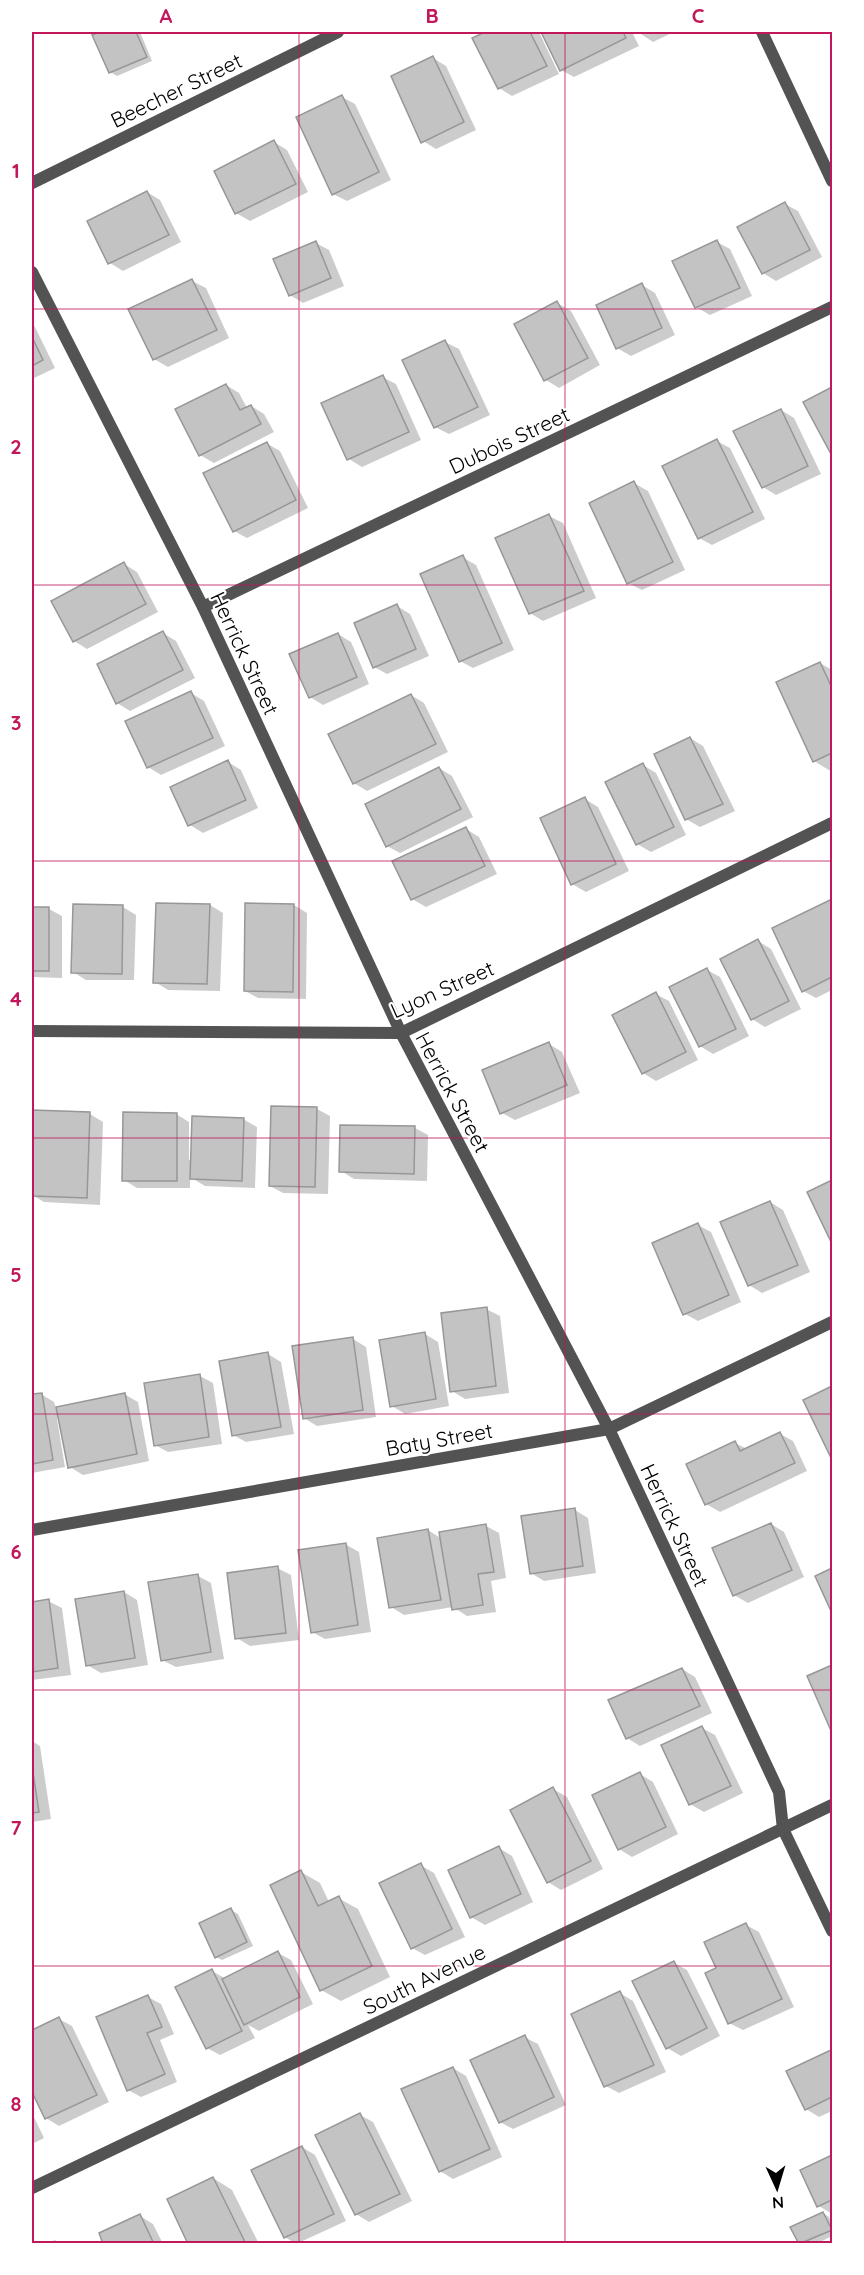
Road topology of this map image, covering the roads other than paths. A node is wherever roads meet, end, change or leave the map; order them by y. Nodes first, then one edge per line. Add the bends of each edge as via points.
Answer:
1 (338, 32) edge
2 (762, 32) edge
3 (832, 181) edge
4 (32, 183) edge
5 (32, 272) edge
6 (832, 307) edge
7 (203, 607) junction
8 (832, 823) edge
9 (32, 1031) edge
10 (401, 1033) junction
11 (832, 1322) edge
12 (609, 1429) junction
13 (32, 1530) edge
14 (832, 1805) edge
15 (783, 1829) junction
16 (832, 1931) edge
17 (32, 2188) edge

1 - 4 street, Beecher Street
2 - 3 street
5 - 7 street, Herrick Street
6 - 7 street, Dubois Street
7 - 10 street, Herrick Street
8 - 10 street, Lyon Street
9 - 10 street, Lyon Street
10 - 12 street, Herrick Street
11 - 12 street, Baty Street
12 - 13 street, Baty Street
12 - 15 street, Herrick Street via 779,1792
14 - 15 street, South Avenue
15 - 16 street, Herrick Street
15 - 17 street, South Avenue

